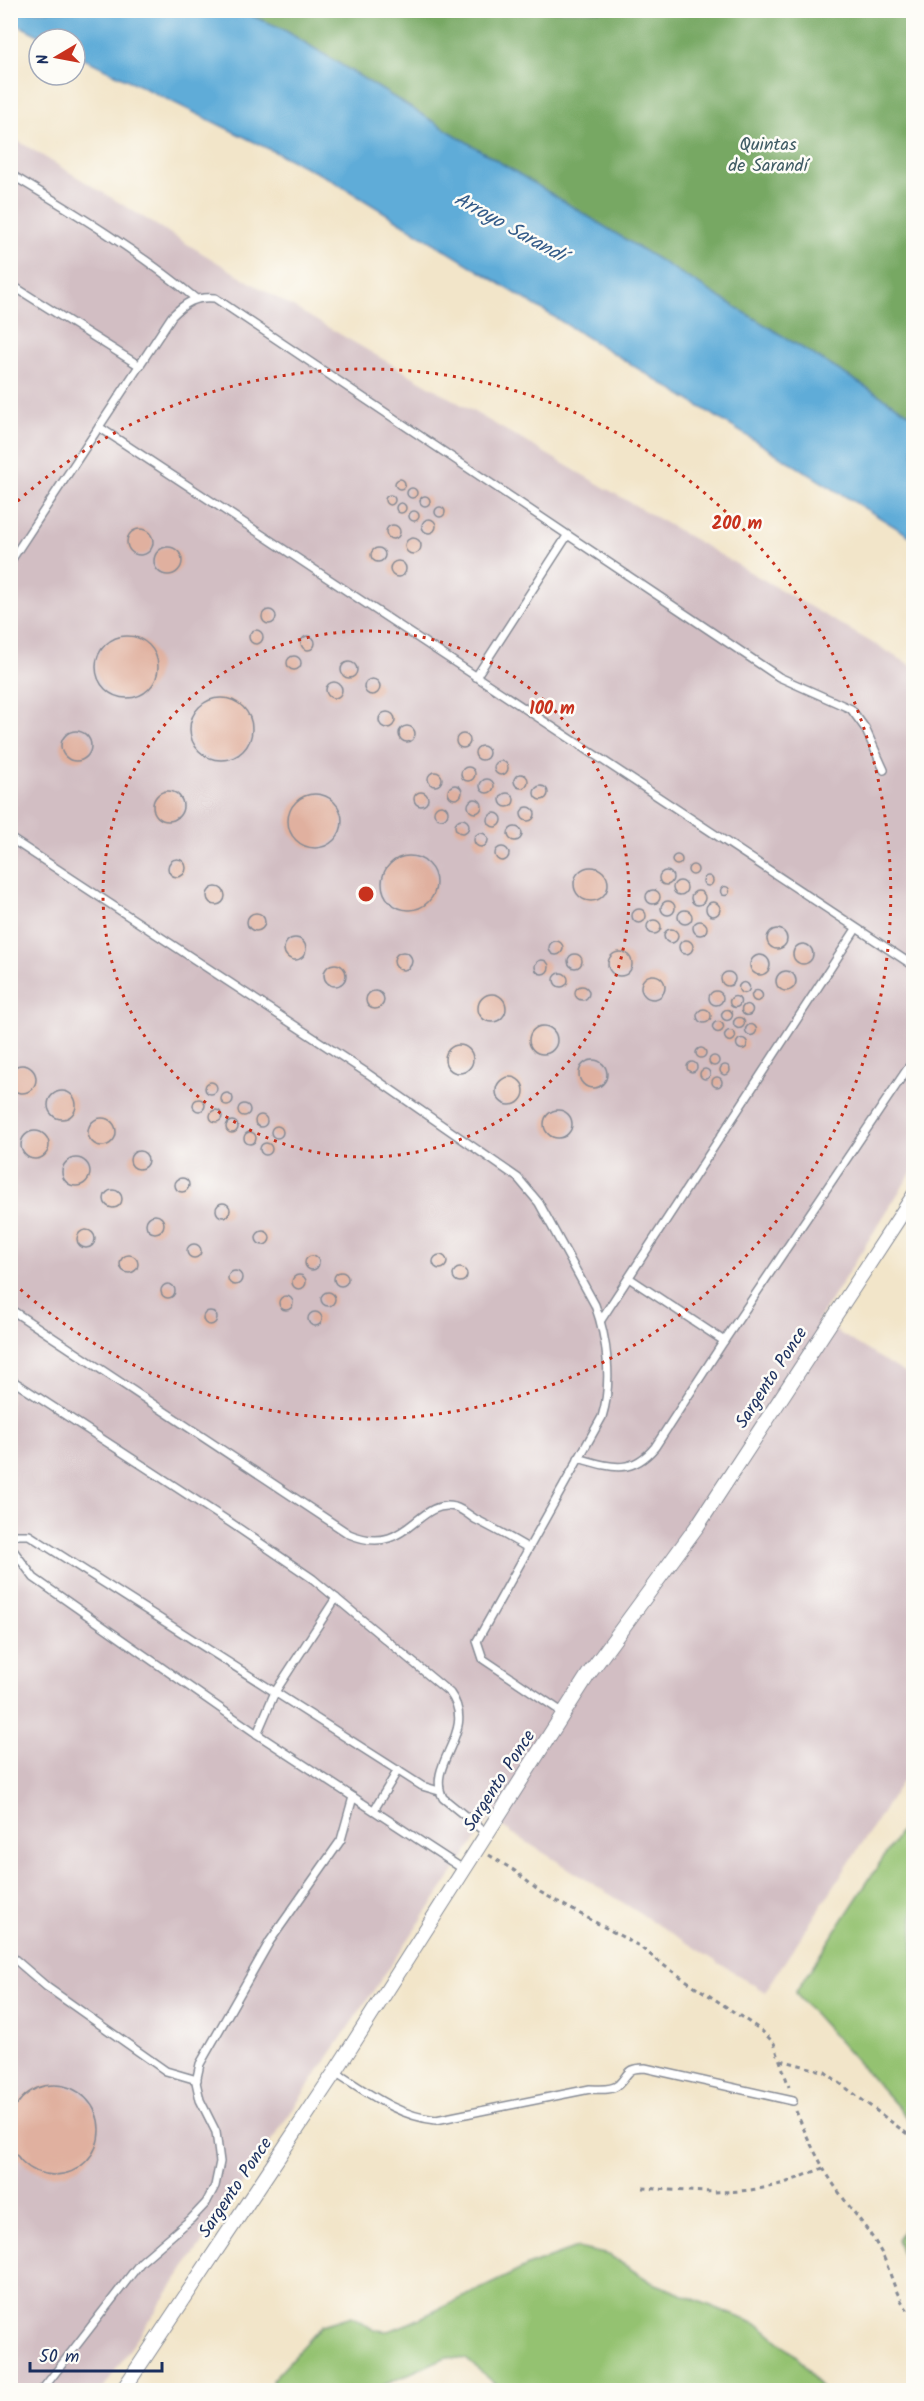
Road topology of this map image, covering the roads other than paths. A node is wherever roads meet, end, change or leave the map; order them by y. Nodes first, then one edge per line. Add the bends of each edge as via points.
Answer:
1 (10, 174) edge
2 (10, 284) edge
3 (195, 298) junction
4 (140, 366) junction
5 (99, 427) junction
6 (567, 536) junction
7 (10, 562) edge
8 (476, 677) junction
9 (884, 770) dead end
10 (10, 838) edge
11 (856, 929) junction
12 (914, 966) edge
13 (914, 1059) edge
14 (914, 1195) edge
15 (629, 1278) junction
16 (10, 1309) edge
17 (601, 1320) junction
18 (724, 1341) junction
19 (10, 1379) edge
20 (578, 1458) junction
21 (10, 1535) edge
22 (10, 1546) edge
23 (528, 1548) junction
24 (336, 1598) junction
25 (275, 1692) junction
26 (565, 1714) junction
27 (256, 1734) junction
28 (398, 1770) junction
29 (439, 1791) junction
30 (353, 1797) junction
31 (374, 1810) junction
32 (486, 1833) junction
33 (464, 1869) junction
34 (10, 1955) edge
35 (335, 2072) junction
36 (197, 2080) junction
37 (793, 2101) road end
38 (42, 2391) edge
39 (123, 2391) edge

1 - 3 lane via 167,274
2 - 4 lane
3 - 4 lane via 172,316
3 - 6 lane via 214,298
4 - 5 lane
5 - 7 lane
5 - 8 lane
6 - 8 lane
6 - 9 lane via 779,677 851,709 865,728
8 - 11 lane
10 - 17 lane via 367,1073 518,1178 539,1203
11 - 12 lane
11 - 15 lane
13 - 18 lane
14 - 26 street, Sargento Ponce via 698,1525 588,1675
15 - 17 lane
15 - 18 lane
16 - 23 lane via 349,1534 382,1541 402,1533 430,1511 455,1507
17 - 20 lane via 607,1402
18 - 20 lane via 647,1457 623,1467
19 - 24 lane via 231,1522
20 - 23 lane
21 - 25 lane via 29,1535
22 - 27 lane via 34,1578
23 - 26 lane via 482,1630 478,1651 483,1659
24 - 25 lane
24 - 29 lane via 457,1703 459,1726 438,1781
25 - 27 lane
25 - 28 lane
26 - 32 street, Sargento Ponce
27 - 30 lane
28 - 29 lane via 422,1786
28 - 31 lane
29 - 32 lane
30 - 31 lane
30 - 36 lane via 341,1840 270,1941 200,2064
31 - 33 lane
32 - 33 street, Sargento Ponce
33 - 35 street, Sargento Ponce
34 - 36 lane via 47,1987 166,2071
35 - 37 lane via 399,2111 436,2120 590,2089 609,2089 618,2086 634,2068
35 - 39 street, Sargento Ponce
36 - 38 lane via 200,2100 216,2132 220,2162 215,2186 191,2220 141,2262

